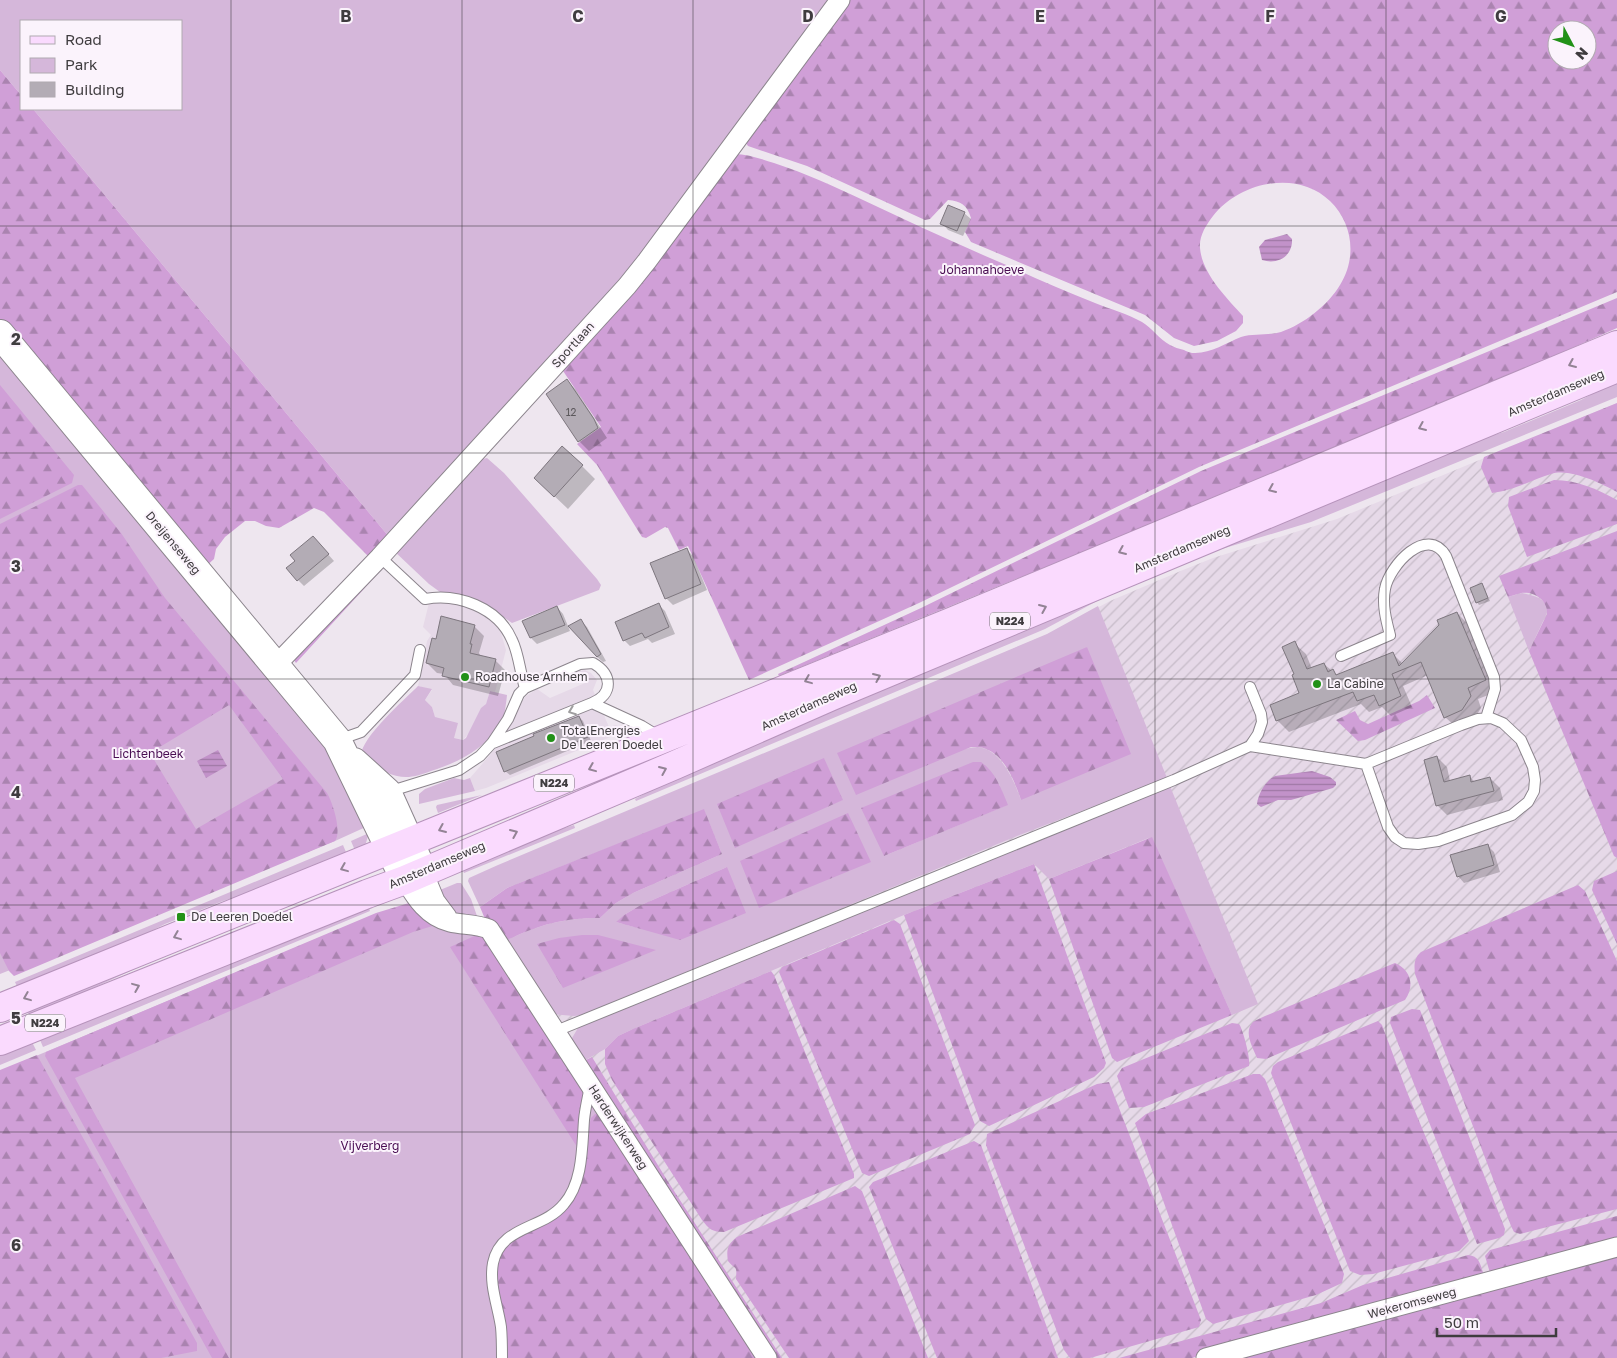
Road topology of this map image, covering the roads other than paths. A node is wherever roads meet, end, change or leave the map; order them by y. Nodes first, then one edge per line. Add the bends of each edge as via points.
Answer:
1 (840, 0) edge
2 (0, 334) edge
3 (1617, 346) edge
4 (1617, 368) edge
5 (380, 557) junction
6 (420, 650) dead end
7 (1341, 656) dead end
8 (276, 665) junction
9 (1250, 687) dead end
10 (525, 688) junction
11 (592, 703) junction
12 (1486, 718) junction
13 (663, 739) junction
14 (492, 743) junction
15 (341, 746) junction
16 (1250, 746) junction
17 (1366, 764) junction
18 (376, 796) junction
19 (400, 846) junction
20 (414, 876) junction
21 (0, 1008) edge
22 (556, 1031) junction
23 (0, 1041) edge
24 (591, 1084) junction
25 (1617, 1247) edge
26 (502, 1358) edge
27 (767, 1358) edge
28 (1206, 1358) edge

1 - 5 street, Sportlaan via 632,280
2 - 8 main road, Dreijenseweg
3 -> 13 main road, Amsterdamseweg / N224
20 -> 4 main road, Amsterdamseweg / N224 via 832,696
5 - 8 street, Sportlaan
5 - 10 lane via 424,599 450,597 469,602 503,624 513,640
6 - 15 lane via 415,675 361,732
7 - 12 lane via 1390,635 1384,602 1389,576 1414,549 1433,544 1446,556 1494,677 1495,689
8 - 15 main road, Dreijenseweg
9 - 16 lane via 1262,722
10 - 11 lane via 580,664 593,663 604,672 608,686 601,700
10 - 14 lane
11 - 13 lane
11 -> 14 lane
12 - 17 lane
12 - 17 lane via 1503,723 1521,740 1533,767 1534,791 1528,802 1512,815 1438,841 1404,843 1388,827
13 -> 19 main road, Amsterdamseweg / N224
14 - 18 lane via 459,770
15 - 18 main road, Dreijenseweg
16 - 17 lane
16 - 22 lane via 1165,784
18 - 19 main road, Dreijenseweg
19 - 20 main road, Dreijenseweg
19 -> 21 main road, Amsterdamseweg / N224
20 - 22 street, Harderwijkerweg via 422,905 432,913 443,920 489,929
23 -> 20 main road, Amsterdamseweg / N224
22 - 24 street, Harderwijkerweg
24 - 26 lane via 581,1162 565,1204 506,1240 493,1263 493,1291 501,1328
24 - 27 street, Harderwijkerweg
25 - 28 street, Wekeromseweg

